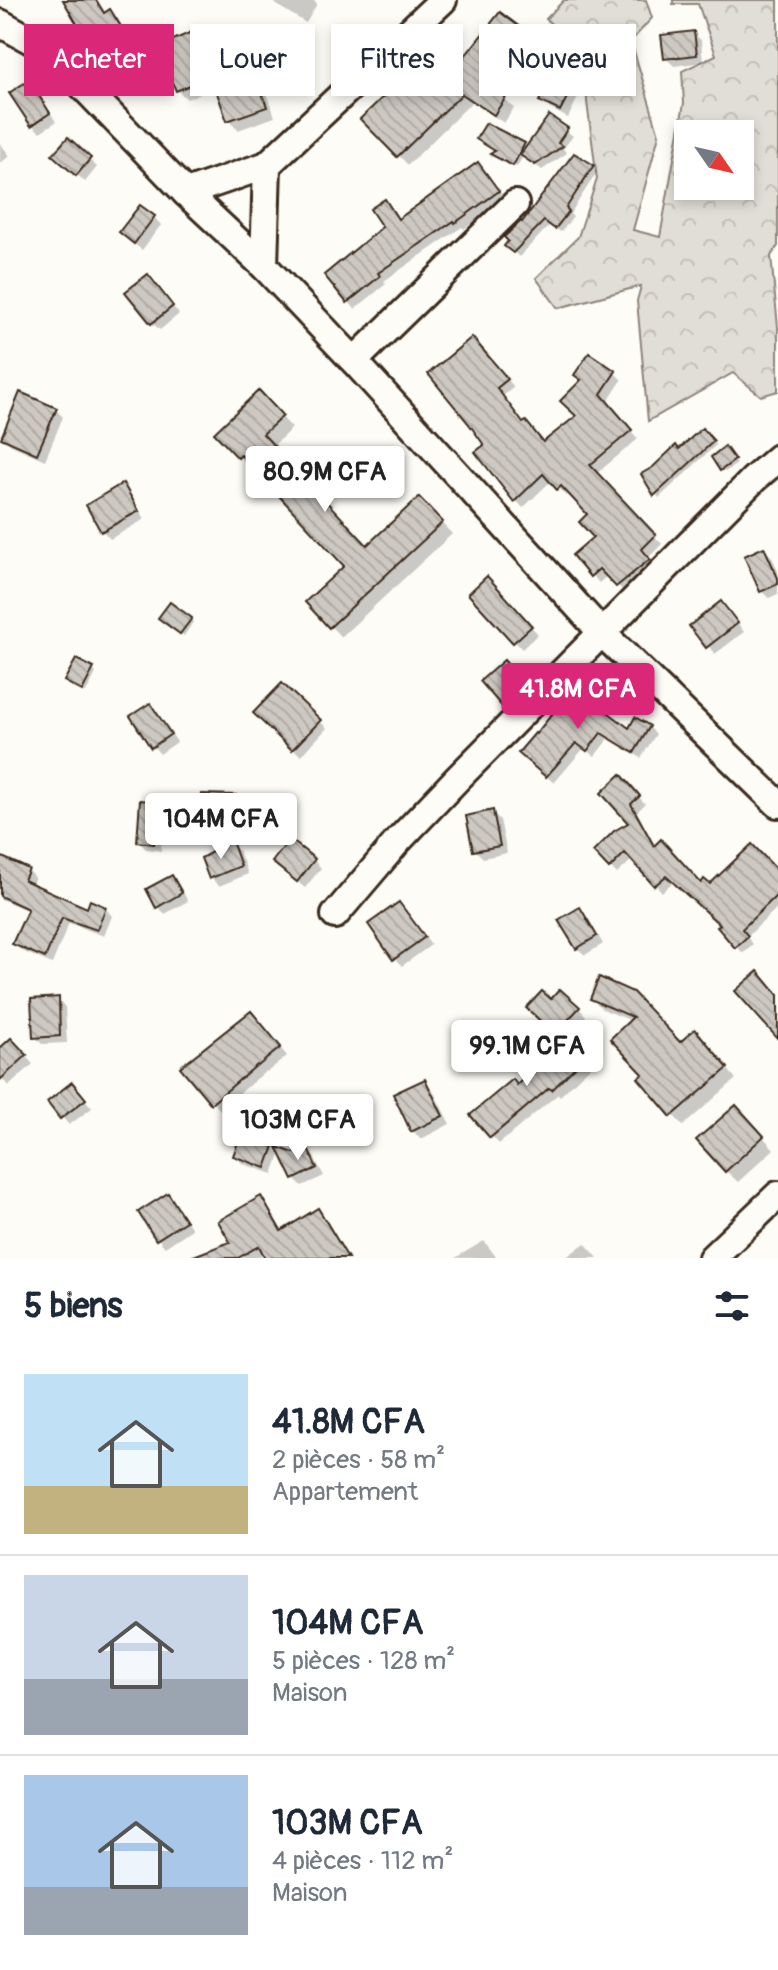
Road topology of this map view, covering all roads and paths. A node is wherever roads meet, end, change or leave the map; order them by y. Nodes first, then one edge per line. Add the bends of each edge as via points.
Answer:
1 (443, 0) edge
2 (0, 23) edge
3 (267, 165) junction
4 (186, 193) junction
5 (515, 204) dead end
6 (264, 266) junction
7 (354, 361) junction
8 (778, 458) edge
9 (603, 634) junction
10 (778, 804) edge
11 (335, 915) dead end
12 (778, 1195) edge
13 (712, 1258) edge

1 - 3 street
2 - 4 street via 47,49
3 - 4 street
3 - 6 street
4 - 6 street
5 - 7 street
6 - 7 street
7 - 9 street
8 - 9 street
9 - 10 street
9 - 11 street via 407,831
12 - 13 street

